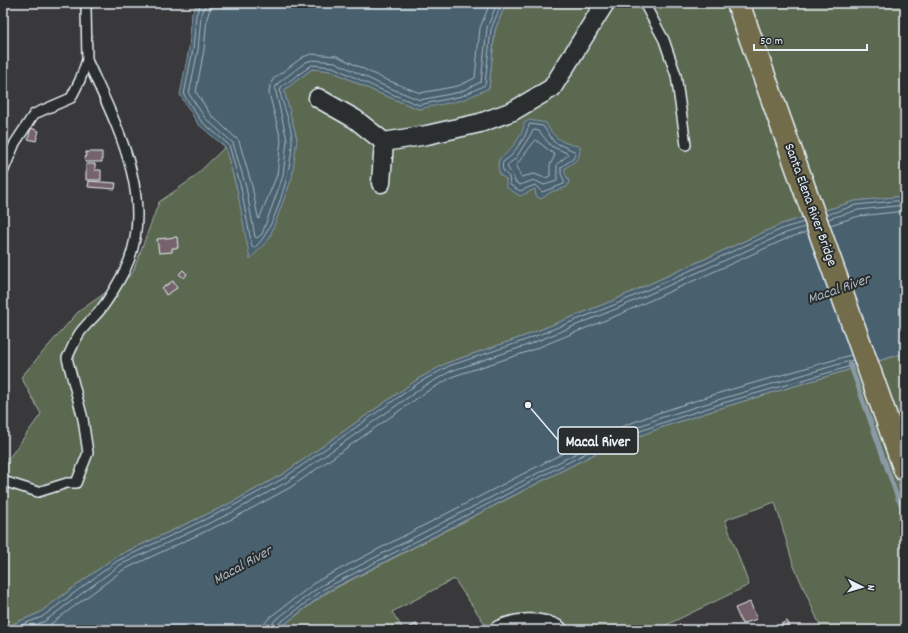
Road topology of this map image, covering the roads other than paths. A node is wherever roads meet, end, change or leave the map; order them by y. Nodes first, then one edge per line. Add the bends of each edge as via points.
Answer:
1 (88, 3) edge
2 (605, 3) edge
3 (644, 3) edge
4 (738, 3) edge
5 (87, 60) junction
6 (318, 98) dead end
7 (384, 142) junction
8 (686, 145) dead end
9 (3, 172) edge
10 (380, 183) dead end
11 (905, 470) edge
12 (3, 481) edge
13 (499, 630) edge
14 (558, 630) edge

1 - 5 lane
2 - 7 street via 552,88 513,111 480,123
3 - 8 lane via 664,40 676,74
4 - 11 highway, Santa Elena River Bridge
5 - 9 lane via 70,98 34,114 15,143
5 - 12 lane via 115,122 133,176 137,208 136,237 125,270 102,308 80,334 67,358 83,419 88,454 76,483 38,492
6 - 7 street via 355,120
7 - 10 street
13 - 14 street via 522,623 539,624

